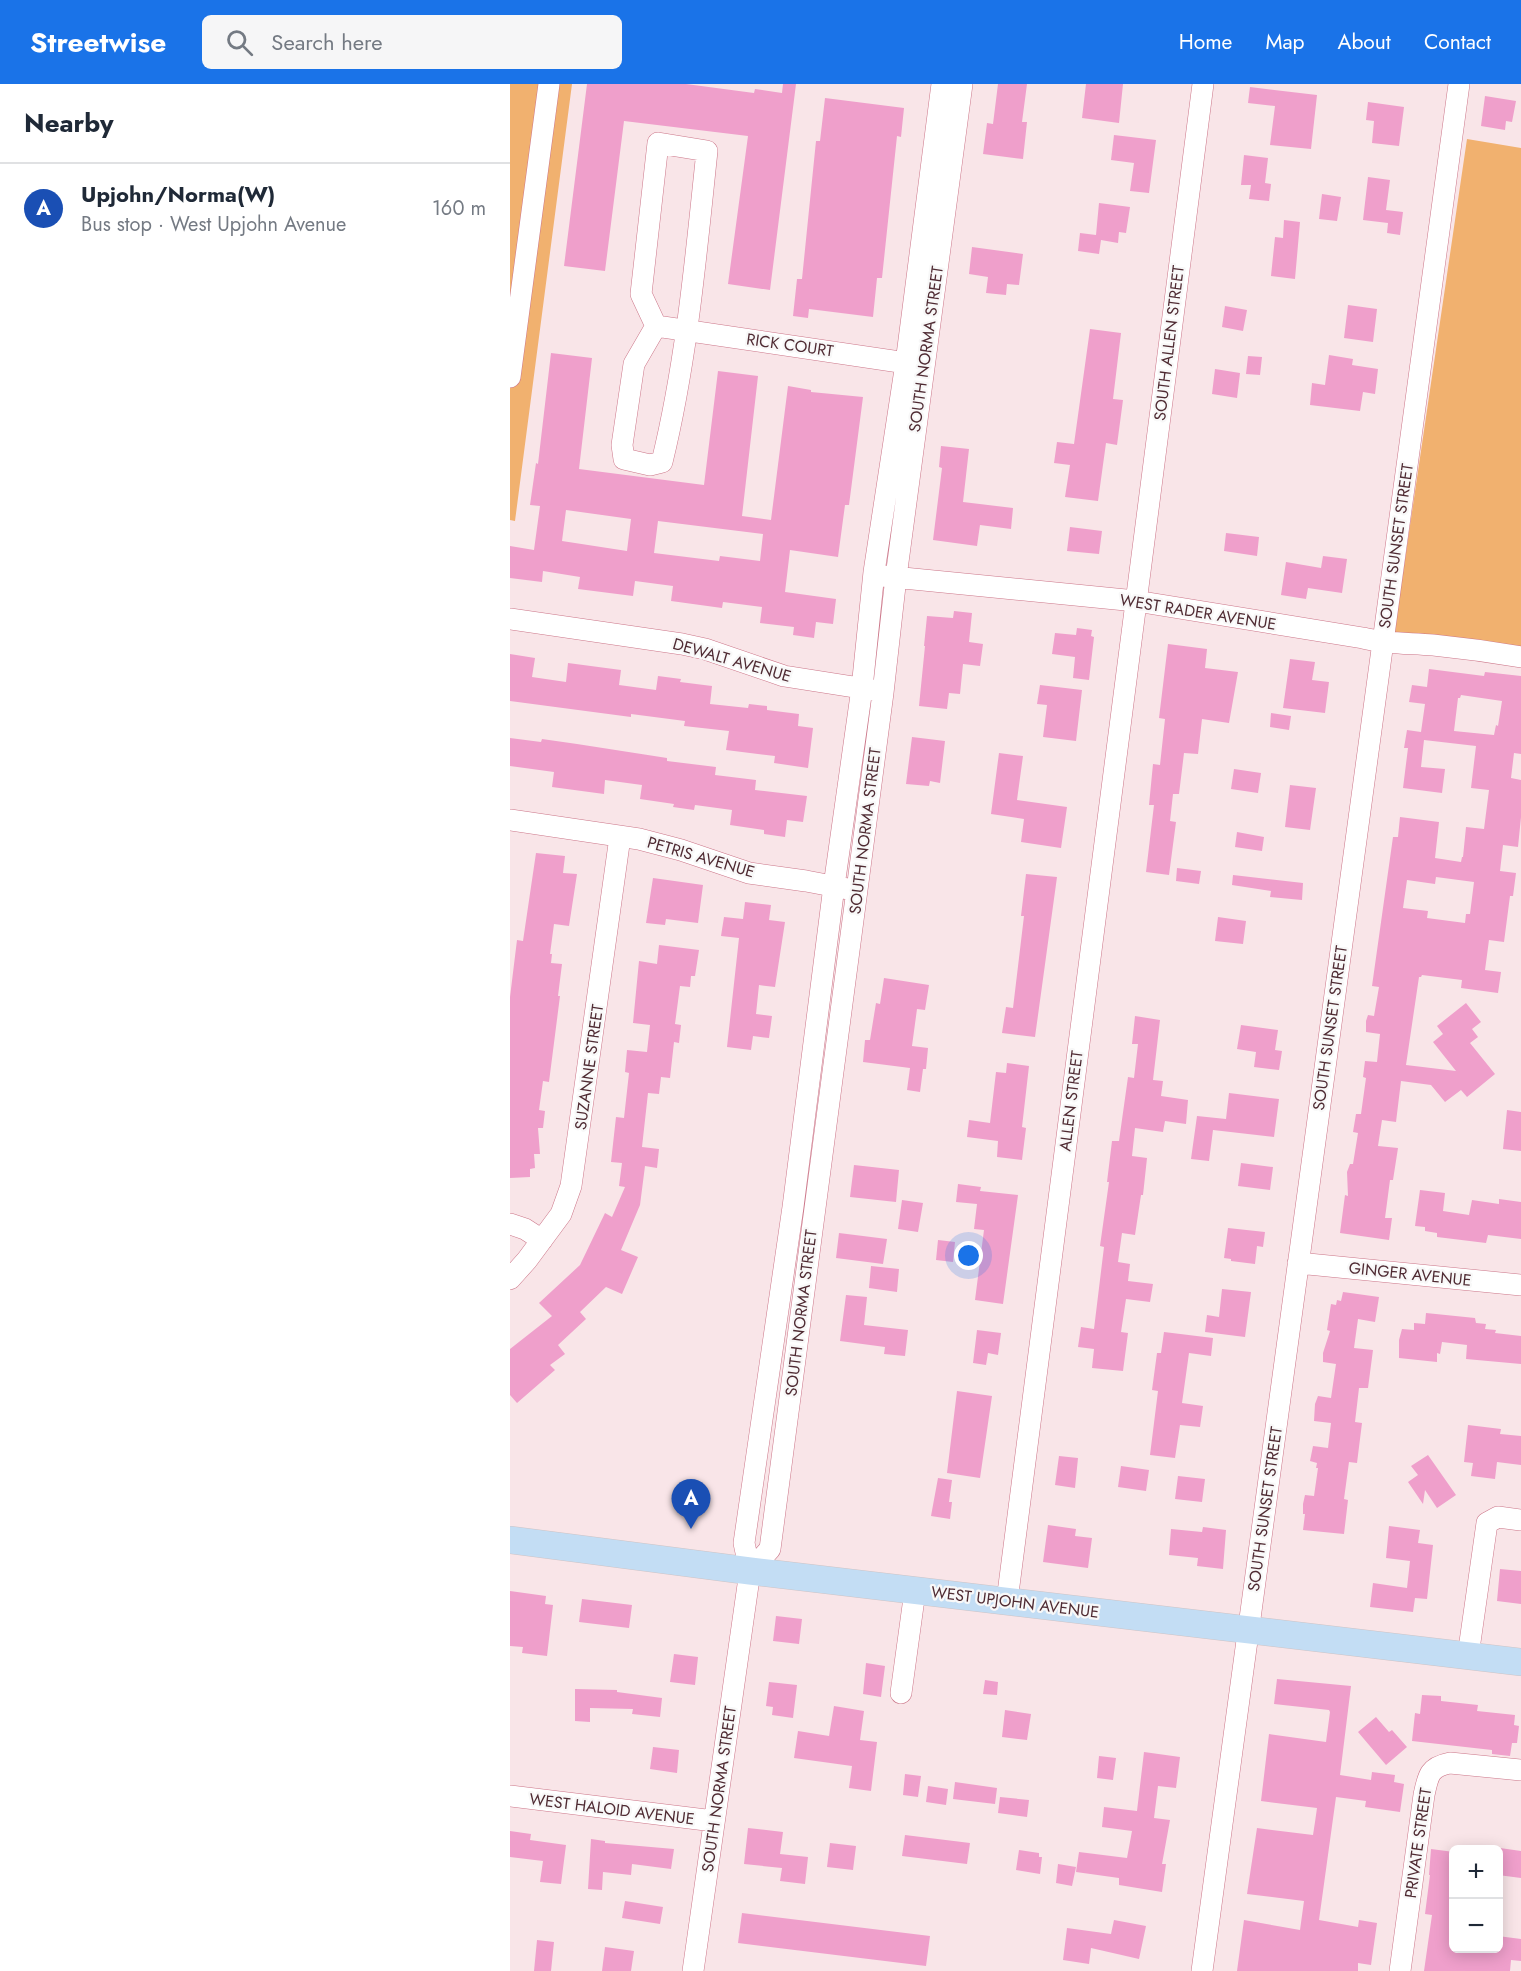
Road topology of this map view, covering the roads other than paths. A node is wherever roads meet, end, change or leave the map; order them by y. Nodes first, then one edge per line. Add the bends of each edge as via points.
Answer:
1 (549, 84) edge
2 (942, 84) edge
3 (962, 84) edge
4 (1203, 84) edge
5 (1459, 84) edge
6 (656, 326) junction
7 (687, 330) junction
8 (915, 364) junction
9 (510, 377) edge
10 (874, 575) junction
11 (896, 577) junction
12 (1136, 601) junction
13 (510, 619) edge
14 (1383, 643) junction
15 (1521, 657) edge
16 (862, 687) junction
17 (883, 693) junction
18 (510, 820) edge
19 (620, 837) junction
20 (834, 886) junction
21 (857, 892) junction
22 (510, 1224) edge
23 (542, 1239) junction
24 (1298, 1263) junction
25 (510, 1279) edge
26 (1521, 1285) edge
27 (1521, 1520) edge
28 (510, 1540) edge
29 (750, 1571) junction
30 (915, 1591) junction
31 (1006, 1601) junction
32 (1248, 1630) junction
33 (1468, 1656) junction
34 (1521, 1662) edge
35 (902, 1693) dead end
36 (1521, 1770) edge
37 (510, 1796) edge
38 (714, 1821) junction
39 (693, 1971) edge
40 (1202, 1971) edge
41 (1400, 1971) edge

1 - 9 street
2 - 8 street, SOUTH NORMA STREET
3 - 8 street, SOUTH NORMA STREET
4 - 12 street, SOUTH ALLEN STREET
5 - 14 street, SOUTH SUNSET STREET
6 - 7 street, RICK COURT
6 - 7 street via 633,364 622,445 624,459 650,465 662,462
6 - 7 street via 641,294 658,143 707,151
7 - 8 street, RICK COURT
8 - 10 street, SOUTH NORMA STREET
8 - 11 street, SOUTH NORMA STREET
10 - 11 street, WEST RADER AVENUE
10 - 16 street, SOUTH NORMA STREET
11 - 12 street, WEST RADER AVENUE
11 - 17 street, SOUTH NORMA STREET
12 - 14 street, WEST RADER AVENUE
12 - 31 street, ALLEN STREET
13 - 16 street, DEWALT AVENUE via 682,644 784,676
14 - 15 street, WEST RADER AVENUE via 1469,648
14 - 24 street, SOUTH SUNSET STREET
16 - 17 street, DEWALT AVENUE
16 - 20 street, SOUTH NORMA STREET
17 - 21 street, SOUTH NORMA STREET
18 - 19 street, PETRIS AVENUE
19 - 20 street, PETRIS AVENUE via 681,849 748,873
19 - 23 street, SUZANNE STREET via 572,1186 561,1214
20 - 21 street, PETRIS AVENUE
20 - 29 street, SOUTH NORMA STREET via 744,1543
21 - 29 street, SOUTH NORMA STREET via 770,1549
22 - 23 street
23 - 25 street, SUZANNE STREET
24 - 26 street, GINGER AVENUE
24 - 32 street, SOUTH SUNSET STREET
27 - 33 street via 1498,1517 1487,1523
28 - 29 main road, WEST UPJOHN AVENUE
29 - 30 main road, WEST UPJOHN AVENUE
29 - 38 street, SOUTH NORMA STREET
30 - 31 main road, WEST UPJOHN AVENUE
30 - 35 street
31 - 32 main road, WEST UPJOHN AVENUE
32 - 33 main road, WEST UPJOHN AVENUE
32 - 40 street, SOUTH SUNSET STREET
33 - 34 main road, WEST UPJOHN AVENUE
36 - 41 street, PRIVATE STREET via 1450,1763 1429,1774
37 - 38 street, WEST HALOID AVENUE
38 - 39 street, SOUTH NORMA STREET

